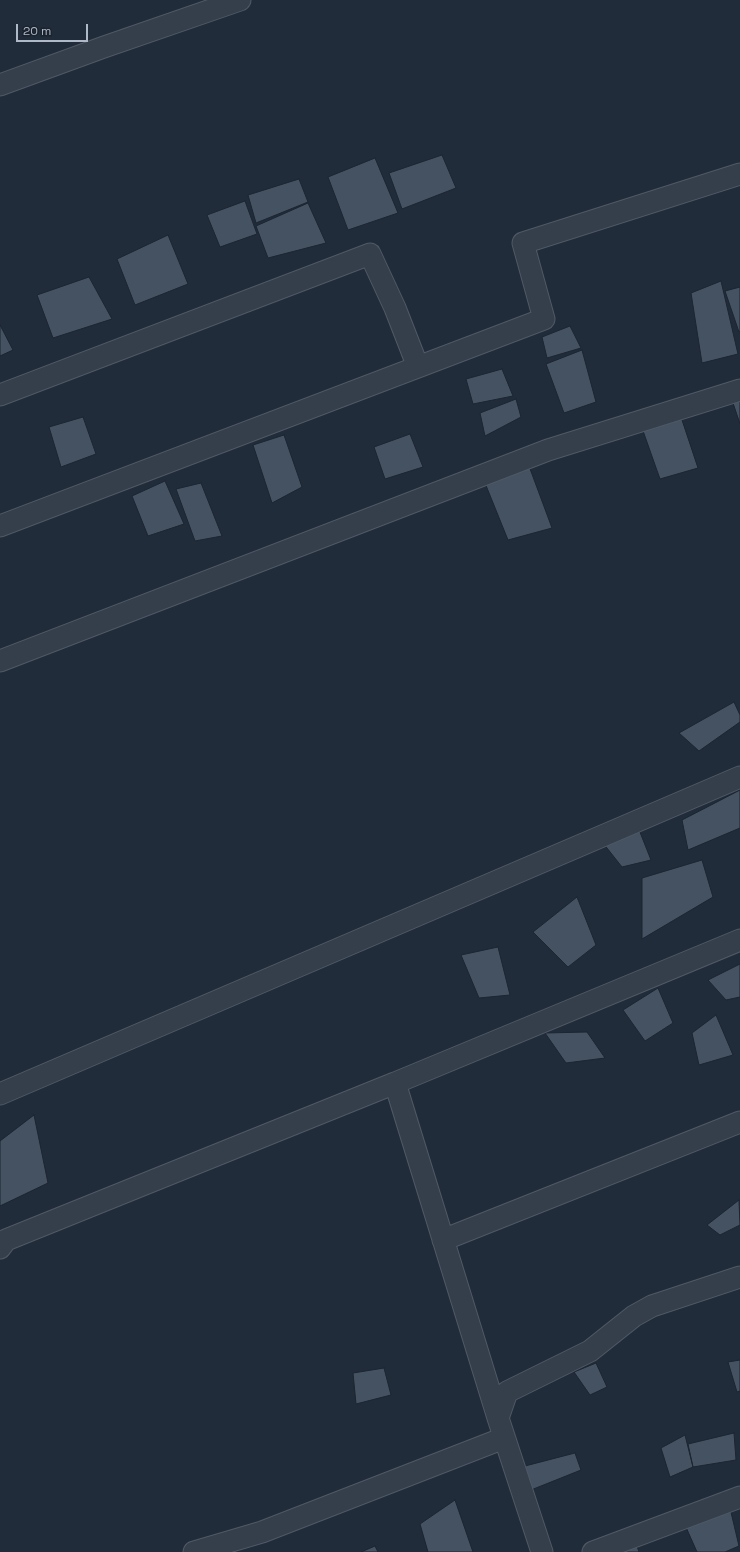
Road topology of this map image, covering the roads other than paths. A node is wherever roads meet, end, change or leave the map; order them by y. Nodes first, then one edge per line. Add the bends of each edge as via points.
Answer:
1 (240, 0) edge
2 (0, 85) edge
3 (740, 174) edge
4 (418, 367) junction
5 (740, 390) edge
6 (0, 395) edge
7 (0, 526) edge
8 (0, 661) edge
9 (740, 777) edge
10 (740, 940) edge
11 (394, 1083) junction
12 (0, 1094) edge
13 (740, 1122) edge
14 (443, 1240) junction
15 (0, 1248) edge
16 (740, 1277) edge
17 (498, 1418) junction
18 (504, 1438) junction
19 (740, 1497) edge
20 (194, 1552) edge
21 (542, 1552) edge
22 (593, 1552) edge

1 - 2 street
3 - 4 street via 523,242 544,319
4 - 6 street via 370,254
4 - 7 street
5 - 8 street via 548,450
9 - 12 street
10 - 11 street
11 - 14 street
11 - 15 street via 6,1240
13 - 14 street
14 - 17 street
16 - 17 street via 652,1306 634,1316 590,1351 507,1392
17 - 18 street
18 - 20 street via 262,1532
18 - 21 street
19 - 22 street

